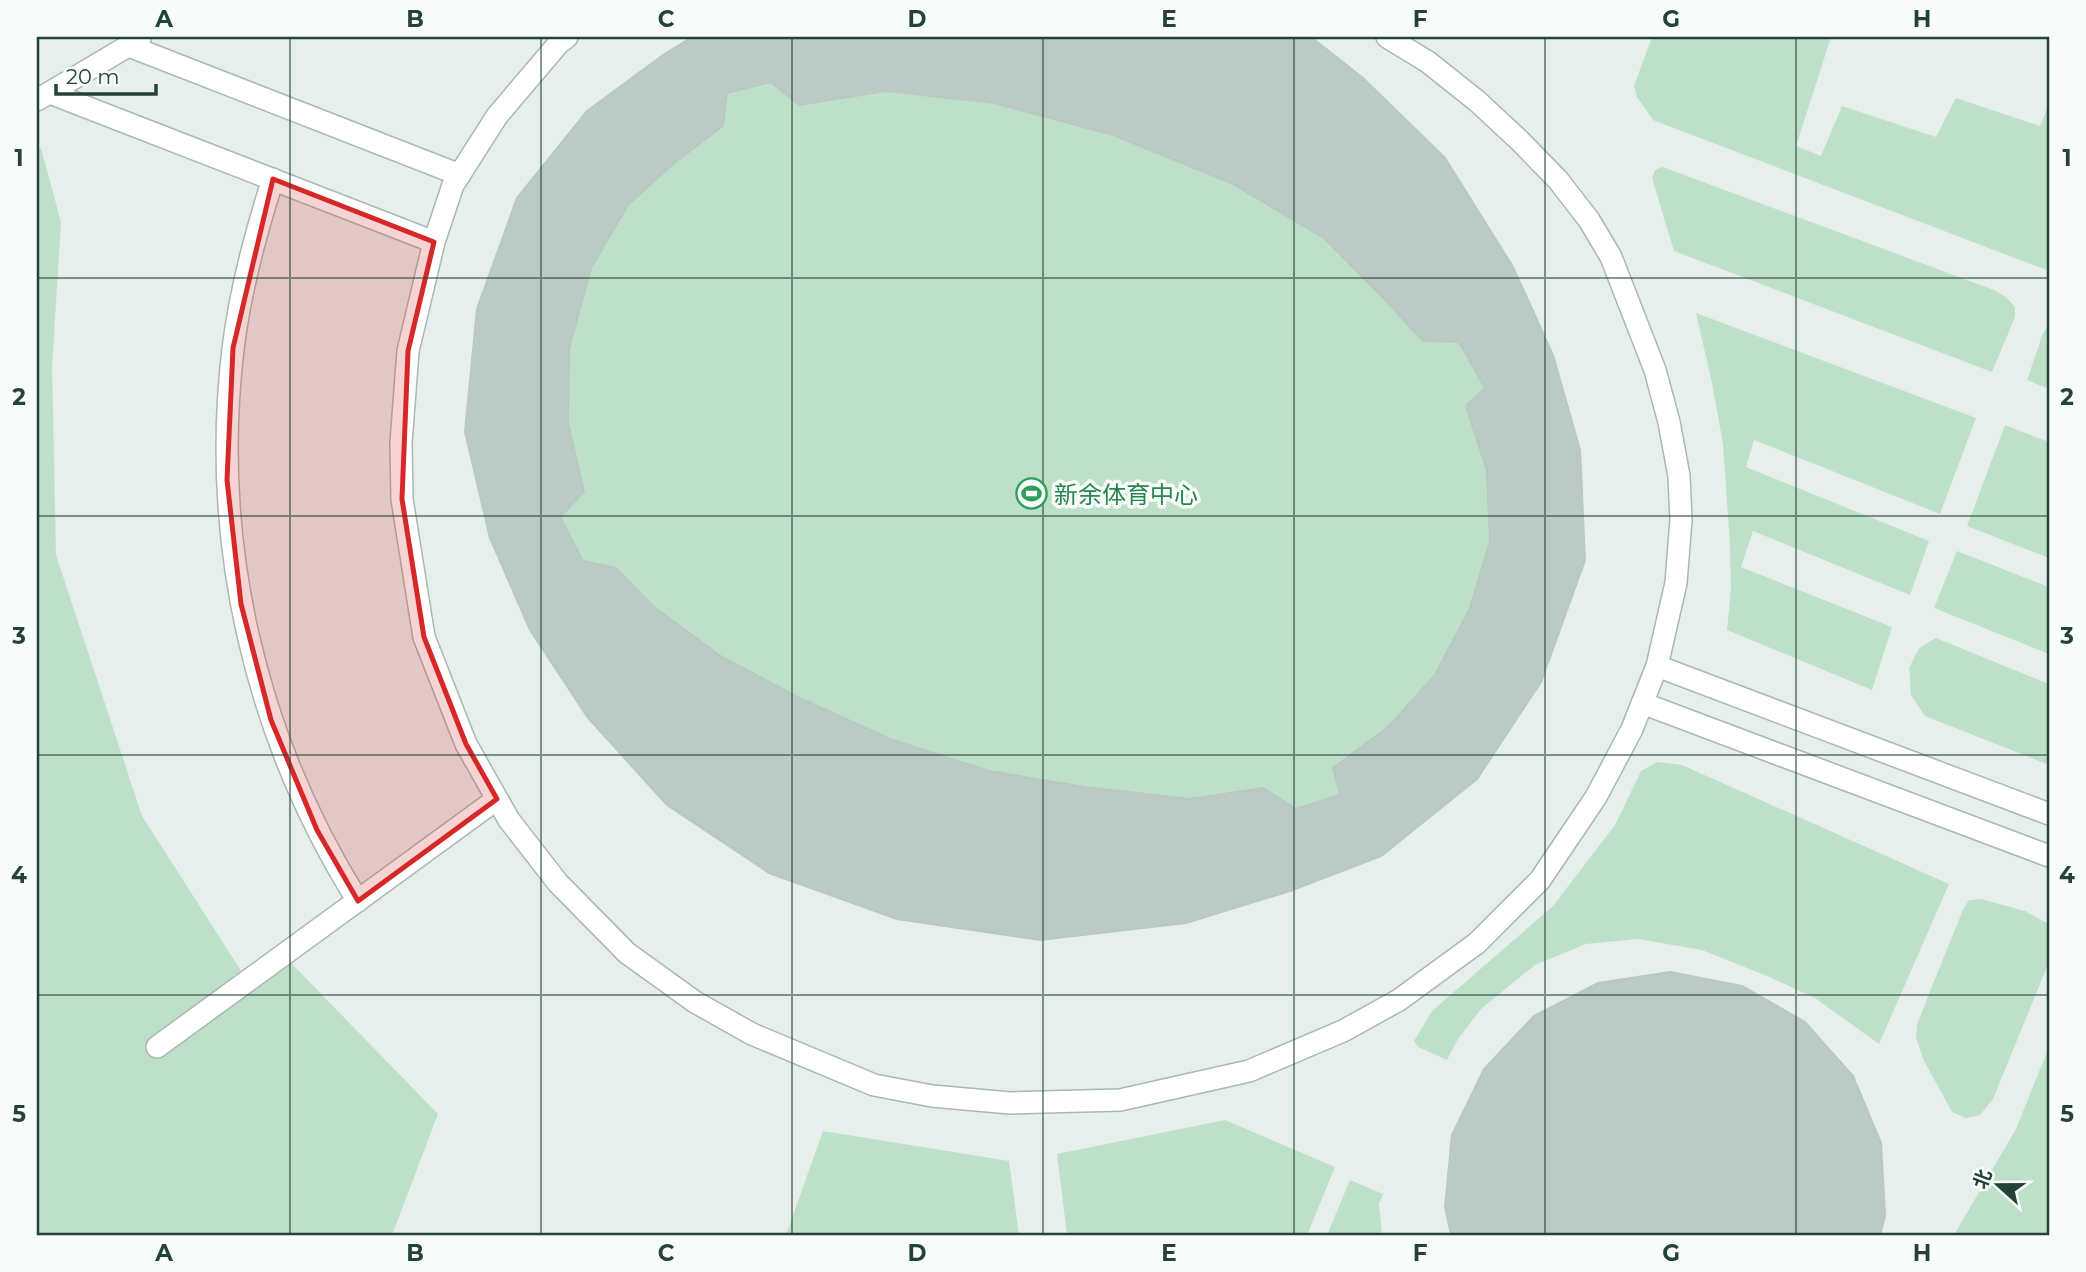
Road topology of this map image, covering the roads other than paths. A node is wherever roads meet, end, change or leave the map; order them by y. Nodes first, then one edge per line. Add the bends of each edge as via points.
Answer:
1 (567, 37) edge
2 (1387, 37) edge
3 (136, 41) edge
4 (43, 96) edge
5 (460, 175) junction
6 (273, 179) junction
7 (434, 242) junction
8 (1657, 666) junction
9 (1642, 703) junction
10 (497, 799) junction
11 (2049, 814) edge
12 (2049, 856) edge
13 (358, 901) junction
14 (157, 1047) dead end

1 - 5 street via 497,116
2 - 8 street via 1429,62 1519,139 1558,180 1611,257 1655,370 1679,476 1676,583
3 - 4 street
3 - 5 street
4 - 6 street
5 - 7 street
6 - 7 street
6 - 13 street via 244,284 233,348 227,427 232,545 253,663 271,720 317,830
7 - 10 street via 408,351 402,499 424,637 466,744
8 - 9 street
8 - 11 street
9 - 10 street via 1596,797 1540,880 1477,943 1399,1000 1343,1031 1249,1071 1120,1100 1010,1103 932,1096 874,1085 752,1034 695,1002 627,953 558,883
9 - 12 street
10 - 13 street
13 - 14 street

